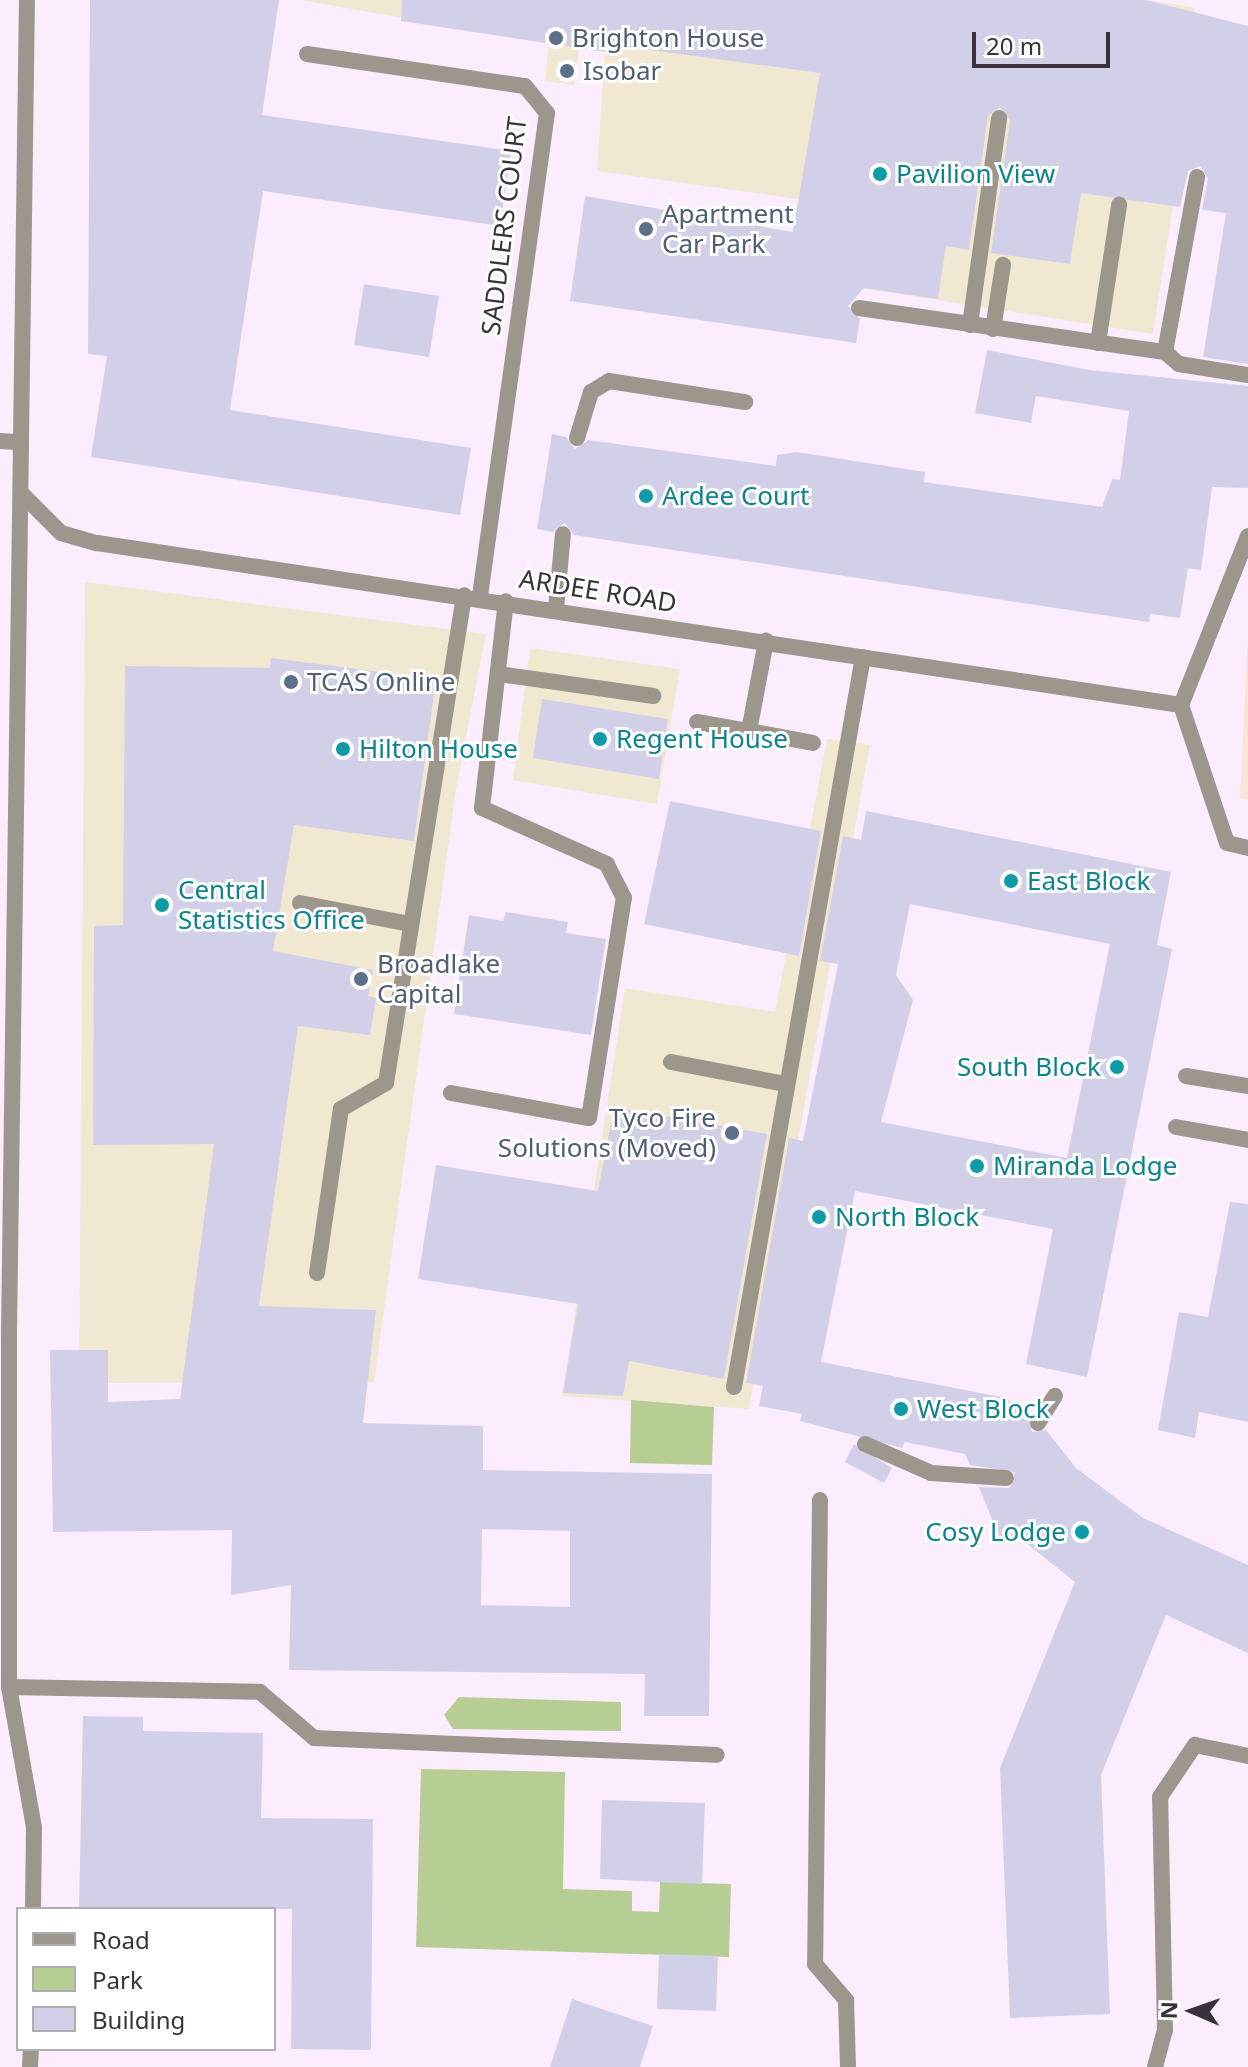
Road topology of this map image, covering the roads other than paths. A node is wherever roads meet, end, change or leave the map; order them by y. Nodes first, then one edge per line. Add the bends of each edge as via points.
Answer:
1 (27, 0) edge
2 (307, 54) dead end
3 (999, 118) dead end
4 (1197, 177) dead end
5 (1119, 205) dead end
6 (1003, 265) dead end
7 (859, 308) dead end
8 (970, 325) junction
9 (993, 329) junction
10 (1098, 343) junction
11 (1165, 352) junction
12 (1248, 375) edge
13 (745, 402) dead end
14 (577, 438) dead end
15 (8, 442) edge
16 (23, 495) junction
17 (563, 534) dead end
18 (1248, 536) edge
19 (472, 596) junction
20 (506, 601) junction
21 (556, 609) junction
22 (766, 641) junction
23 (863, 657) junction
24 (499, 674) junction
25 (653, 696) dead end
26 (1181, 705) junction
27 (697, 722) dead end
28 (749, 731) junction
29 (813, 743) dead end
30 (1248, 848) edge
31 (300, 903) dead end
32 (410, 924) junction
33 (671, 1062) dead end
34 (1186, 1076) dead end
35 (785, 1084) junction
36 (1248, 1086) edge
37 (451, 1093) dead end
38 (1176, 1127) dead end
39 (1248, 1140) edge
40 (317, 1273) dead end
41 (734, 1387) dead end
42 (1055, 1396) dead end
43 (1038, 1423) dead end
44 (4, 1428) edge
45 (865, 1444) dead end
46 (1006, 1478) dead end
47 (820, 1500) dead end
48 (3, 1569) edge
49 (9, 1687) junction
50 (8, 1750) edge
51 (717, 1755) dead end
52 (1248, 1756) edge
53 (33, 1907) edge
54 (848, 2067) edge
55 (1155, 2067) edge

1 - 15 street
2 - 19 street, SADDLERS COURT via 525,86 547,113
3 - 8 street
4 - 11 street
5 - 10 street
6 - 9 street
7 - 8 street
8 - 9 street
9 - 10 street
10 - 11 street
11 - 12 street via 1179,364
13 - 14 street via 609,381 591,392
15 - 16 street
16 - 19 street, ARDEE ROAD via 61,533 97,543
16 - 44 street
17 - 21 street
18 - 26 street
19 - 20 street, ARDEE ROAD
19 - 32 street, SADDLERS COURT
20 - 21 street, ARDEE ROAD
20 - 24 street
21 - 22 street, ARDEE ROAD
22 - 23 street, ARDEE ROAD
22 - 28 street
23 - 26 street, ARDEE ROAD
23 - 35 street
24 - 25 street
24 - 37 street via 482,808 607,864 624,898 589,1118
26 - 30 street via 1227,843
27 - 28 street
28 - 29 street
31 - 32 street
32 - 40 street, SADDLERS COURT via 386,1083 341,1109
33 - 35 street
34 - 36 street
35 - 41 street
38 - 39 street
42 - 43 street
44 - 48 street
45 - 46 street via 931,1473
47 - 54 street via 815,1964 846,2000
48 - 49 street
49 - 50 street
49 - 51 street via 260,1692 314,1738
50 - 53 street via 34,1827
52 - 55 street via 1195,1745 1160,1797 1165,2030

